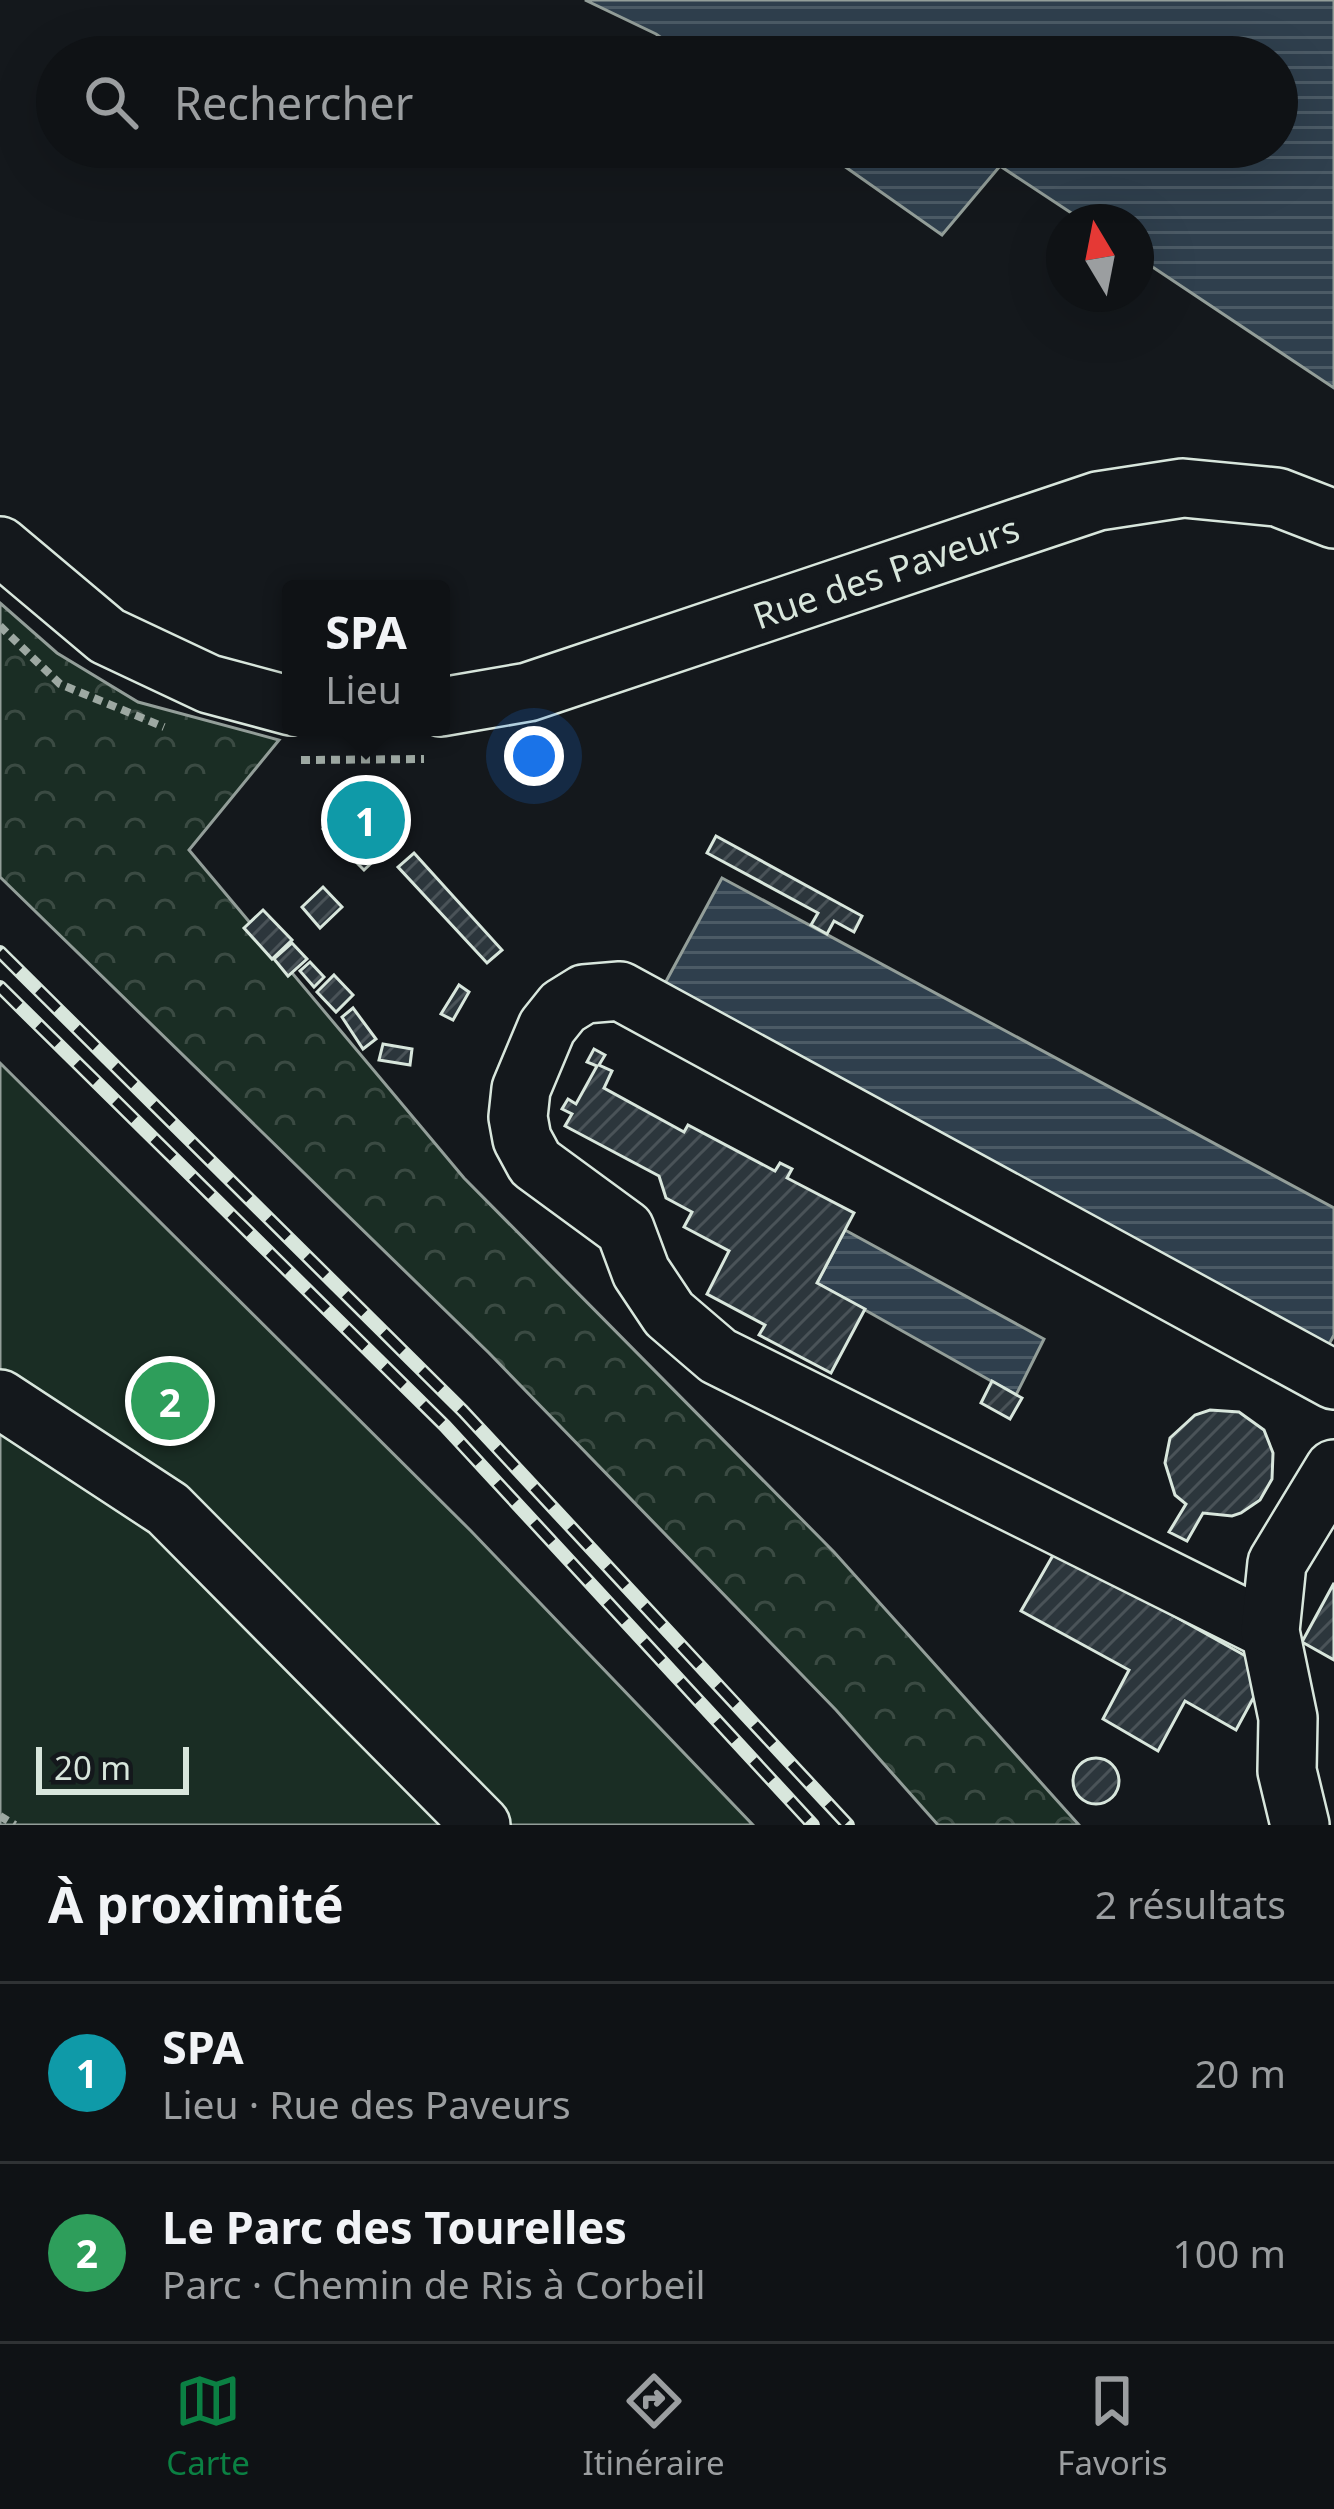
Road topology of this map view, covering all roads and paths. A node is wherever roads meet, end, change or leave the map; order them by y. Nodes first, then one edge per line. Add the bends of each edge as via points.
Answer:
1 (1334, 519) edge
2 (0, 546) edge
3 (282, 704) edge
4 (450, 705) edge
5 (1334, 1380) edge
6 (0, 1399) edge
7 (1334, 1469) edge
8 (1270, 1631) junction
9 (0, 1816) edge
10 (15, 1825) edge
11 (482, 1825) edge
12 (1300, 1825) edge

1 - 4 street, Rue des Paveurs via 1277,496 1183,488 1098,501 528,692
2 - 3 street via 106,636 209,684
5 - 8 street via 620,991 584,994 563,1007 521,1089 521,1139 535,1163 625,1229 669,1314 718,1356
6 - 11 street via 168,1509
7 - 8 street via 1277,1563
8 - 12 street
9 - 10 path

